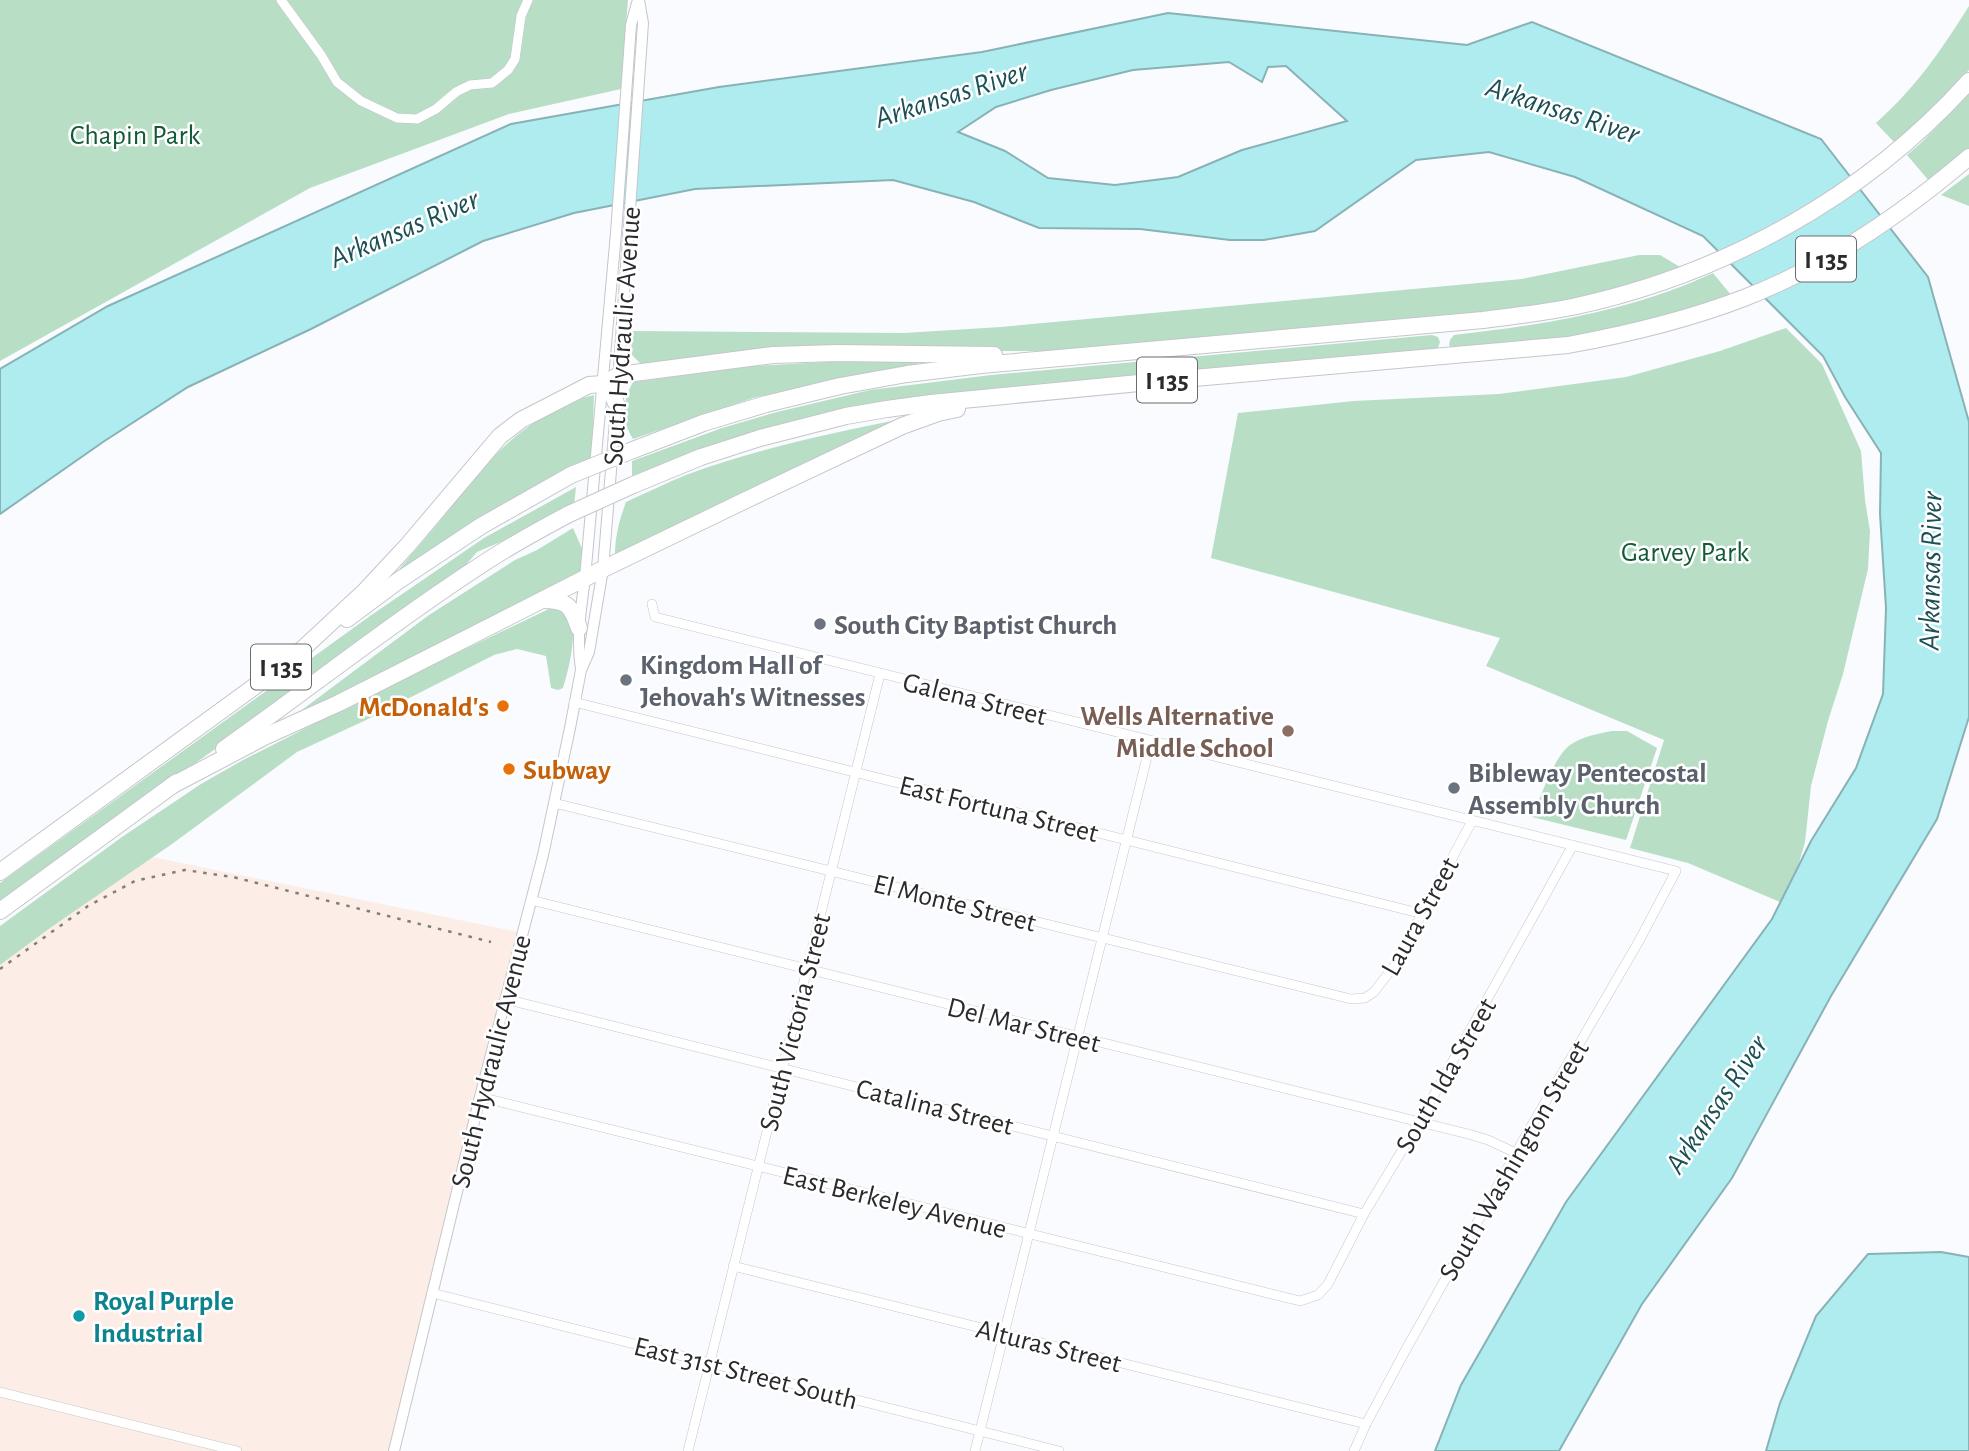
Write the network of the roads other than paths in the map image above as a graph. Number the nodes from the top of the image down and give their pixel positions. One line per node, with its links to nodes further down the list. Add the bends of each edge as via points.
1 (281, 0): 2 (street, via 337,82 361,101 397,118 417,119 456,92 492,83 508,70 515,59)
2 (528, 0)
3 (639, 0): 7 (street, South Hydraulic Avenue, via 643,23); 8 (street, South Hydraulic Avenue, via 631,25)
4 (1969, 81): 6 (highway, I 135, via 1899,148 1825,204 1741,251 1610,298 1483,320)
5 (1969, 157): 9 (highway, I 135, via 1896,216 1819,264 1744,299 1670,322 1568,345)
6 (1084, 356): 7 (highway, via 773,355); 16 (highway, I 135, bridge, via 907,374 840,386 702,423 572,475 481,526)
7 (619, 375): 8 (highway); 10 (street, South Hydraulic Avenue)
8 (603, 384): 10 (highway); 12 (street, South Hydraulic Avenue); 16 (highway, via 589,385 500,436 366,590)
9 (1059, 390): 11 (highway, via 938,413 902,426); 22 (highway, I 135, bridge, via 846,416 713,453 633,485 569,514 482,564)
10 (616, 403): 11 (street, South Hydraulic Avenue)
11 (603, 569): 12 (highway); 17 (street, South Hydraulic Avenue, via 589,652)
12 (585, 578): 13 (highway); 15 (street, South Hydraulic Avenue)
13 (543, 600): 15 (highway, via 567,604); 22 (highway)
14 (652, 604): 18 (street, Galena Street, via 655,617)
15 (579, 628): 17 (street, South Hydraulic Avenue)
16 (296, 656): 29 (highway, I 135)
17 (581, 670): 19 (street, South Hydraulic Avenue)
18 (880, 674): 20 (street, Galena Street); 21 (street, South Victoria Street)
19 (574, 702): 21 (street, East Fortuna Street); 23 (street, South Hydraulic Avenue)
20 (1151, 741): 24 (street, Galena Street); 25 (street)
21 (856, 772): 25 (street, East Fortuna Street); 27 (street, South Victoria Street)
22 (171, 786): 31 (highway, I 135)
23 (554, 803): 27 (street, El Monte Street); 30 (street, South Hydraulic Avenue)
24 (1472, 821): 26 (street, Galena Street); 32 (street, Laura Street)
25 (1126, 840): 32 (street, East Fortuna Street); 33 (street)
26 (1573, 845): 28 (street, Galena Street); 40 (street, South Ida Street)
27 (832, 871): 33 (street, El Monte Street); 34 (street, South Victoria Street)
28 (1676, 871): 42 (street, South Washington Street)
29 (0, 872)
30 (531, 900): 34 (street, Del Mar Street); 35 (street, South Hydraulic Avenue)
31 (0, 911)
32 (1423, 914): 36 (street, Laura Street, via 1378,988)
33 (1102, 938): 36 (street, El Monte Street); 37 (street)
34 (808, 970): 37 (street, Del Mar Street); 38 (street, South Victoria Street)
35 (505, 999): 38 (street, Catalina Street); 39 (street, South Hydraulic Avenue)
36 (1357, 999)
37 (1077, 1037): 40 (street, Del Mar Street); 41 (street)
38 (783, 1068): 41 (street, Catalina Street); 43 (street, South Victoria Street)
39 (480, 1097): 43 (street, East Berkeley Avenue); 47 (street, South Hydraulic Avenue)
40 (1419, 1122): 42 (street, Del Mar Street, via 1488,1140); 44 (street, South Ida Street)
41 (1053, 1136): 44 (street, Catalina Street); 45 (street)
42 (1516, 1153): 52 (street, South Washington Street)
43 (758, 1167): 45 (street, East Berkeley Avenue); 46 (street, South Victoria Street)
44 (1364, 1214): 48 (street, South Ida Street, via 1328,1284)
45 (1028, 1234): 48 (street, East Berkeley Avenue, via 1293,1300); 49 (street)
46 (733, 1266): 49 (street, Alturas Street); 50 (street, South Victoria Street)
47 (432, 1293): 50 (street, East 31st Street South); 55 (street, South Hydraulic Avenue)
48 (1310, 1298)
49 (1004, 1334): 52 (street, Alturas Street); 53 (street)
50 (709, 1363): 53 (street, East 31st Street South); 56 (street, South Victoria Street)
51 (0, 1392): 54 (street)
52 (1366, 1424): 59 (street, South Washington Street)
53 (980, 1431): 57 (street); 58 (street, East 31st Street South)
54 (236, 1451)
55 (394, 1451)
56 (688, 1451)
57 (975, 1451)
58 (1059, 1451)
59 (1354, 1451)

